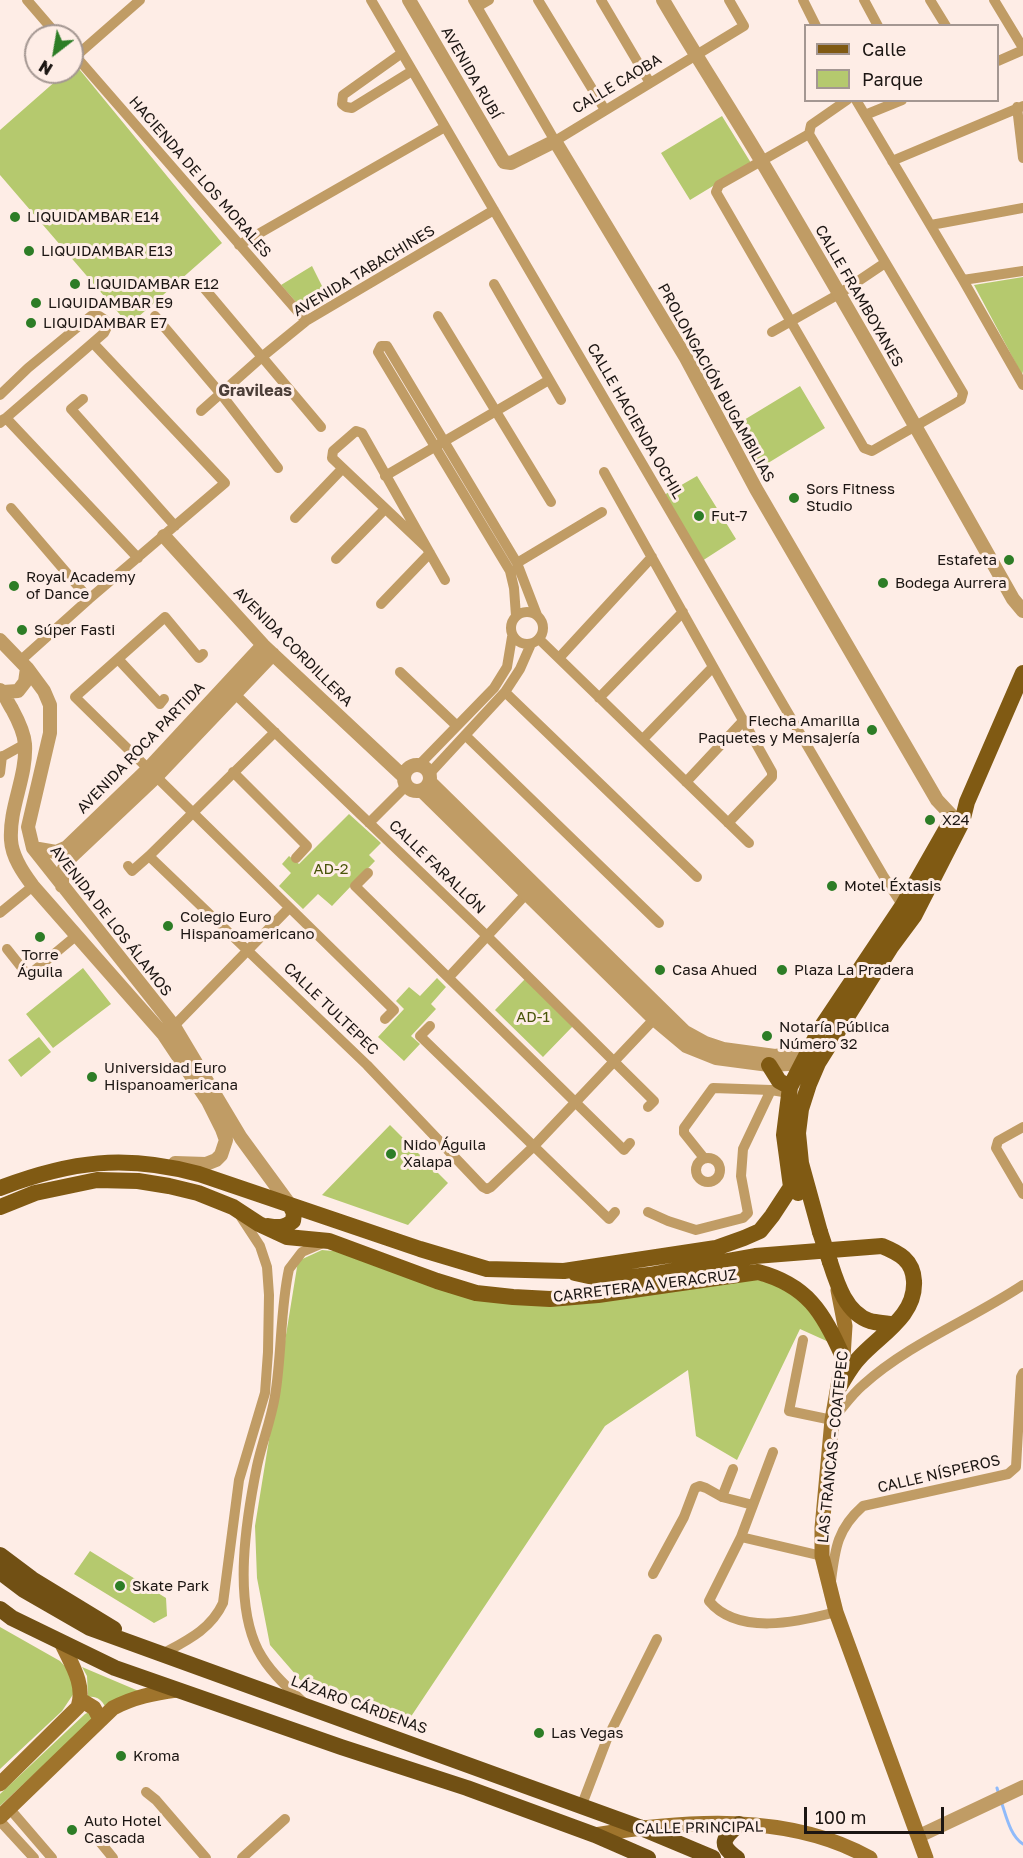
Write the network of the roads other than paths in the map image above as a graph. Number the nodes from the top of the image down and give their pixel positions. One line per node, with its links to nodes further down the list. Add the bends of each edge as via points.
1 (27, 0): 15 (street)
2 (140, 0): 19 (street)
3 (371, 0): 21 (street, CALLE HACIENDA OCHIL)
4 (409, 0): 39 (street, AVENIDA RUBÍ)
5 (489, 0): 14 (street)
6 (538, 0): 31 (street)
7 (602, 0): 26 (street)
8 (663, 0): 22 (street, CALLE FRAMBOYANES)
9 (729, 0): 22 (street, CALLE CAOBA, via 744,26)
10 (803, 0): 16 (street)
11 (864, 0): 17 (street)
12 (930, 0): 18 (street)
13 (994, 0): 20 (street)
14 (475, 3): 35 (street)
15 (48, 24)
16 (815, 24)
17 (877, 24)
18 (945, 24)
19 (84, 46)
20 (1023, 49): 23 (street)
21 (402, 53): 25 (street, CALLE HACIENDA OCHIL); 25 (street, via 343,95 342,104 351,108)
22 (695, 56): 26 (street, CALLE CAOBA); 37 (street, CALLE FRAMBOYANES)
23 (999, 61)
24 (84, 66): 43 (street, HACIENDA DE LOS MORALES)
25 (412, 71): 33 (street, CALLE HACIENDA OCHIL)
26 (650, 83): 31 (street, CALLE CAOBA)
27 (845, 102): 34 (street)
28 (857, 102): 32 (street)
29 (897, 102): 32 (street)
30 (1020, 107): 36 (street); 38 (street)
31 (604, 110): 35 (street, CALLE CAOBA)
32 (865, 116): 38 (street)
33 (445, 127): 41 (street, CALLE HACIENDA OCHIL); 43 (street)
34 (810, 130): 37 (street); 44 (street)
35 (555, 141): 39 (street, CALLE CAOBA, via 511,163); 124 (street, PROLONGACIÓN BUGAMBILIAS, via 686,358 756,489 937,800)
36 (1023, 158)
37 (761, 160): 49 (street, CALLE FRAMBOYANES); 53 (street, via 716,188 716,192)
38 (892, 161): 42 (street)
39 (504, 162)
40 (1023, 208): 42 (street)
41 (494, 210): 52 (street, AVENIDA TABACHINES); 140 (street, CALLE HACIENDA OCHIL, via 878,867)
42 (931, 225): 46 (street)
43 (239, 245): 52 (street, HACIENDA DE LOS MORALES)
44 (885, 263): 49 (street); 66 (street, via 963,393 961,400)
45 (1023, 271): 46 (street)
46 (963, 280): 58 (street)
47 (494, 284): 57 (street)
48 (204, 288): 56 (street)
49 (839, 294): 53 (street); 66 (street, CALLE FRAMBOYANES)
50 (155, 316): 59 (street)
51 (438, 316): 63 (street)
52 (306, 321): 56 (street, AVENIDA TABACHINES)
53 (793, 321): 54 (street); 66 (street, via 864,448 872,451)
54 (772, 332)
55 (93, 343): 60 (street, via 107,327 99,316 91,316); 65 (street); 78 (street, via 225,483)
56 (263, 356): 59 (street, AVENIDA TABACHINES); 67 (street)
57 (549, 380): 62 (street); 63 (street)
58 (1023, 383)
59 (221, 394): 64 (street, AVENIDA TABACHINES); 69 (street)
60 (0, 395)
61 (83, 399): 78 (street, via 71,409)
62 (561, 400)
63 (495, 410): 68 (street); 73 (street)
64 (201, 411)
65 (2, 420): 83 (street)
66 (916, 426): 89 (street, CALLE FRAMBOYANES)
67 (321, 427)
68 (439, 444): 68 (street, via 387,346 381,346 378,352); 72 (street); 79 (street)
69 (278, 468)
70 (342, 469): 72 (street, via 332,454 359,431); 75 (street); 77 (street)
71 (604, 472): 82 (street)
72 (385, 476): 81 (street)
73 (551, 502)
74 (11, 508): 87 (street)
75 (385, 509): 81 (street); 84 (street)
76 (602, 512): 85 (street)
77 (295, 518)
78 (175, 526): 80 (street)
79 (495, 535): 85 (street); 92 (street, via 510,571)
80 (164, 536): 83 (street); 96 (street, AVENIDA CORDILLERA)
81 (428, 550): 86 (street); 88 (street)
82 (652, 557): 90 (street); 98 (street)
83 (138, 558): 87 (street)
84 (336, 559)
85 (517, 563): 91 (street)
86 (445, 580)
87 (89, 599): 99 (street)
88 (381, 604)
89 (1023, 611)
90 (682, 612): 101 (street); 107 (street)
91 (537, 615): 92 (street, via 526,612); 95 (street, via 543,624)
92 (516, 616): 93 (street, via 510,626)
93 (512, 637): 95 (street, via 520,644); 109 (street, via 507,667)
94 (0, 640): 99 (street, AVENIDA DE LOS ÁLAMOS)
95 (535, 642): 98 (street); 105 (street)
96 (268, 650): 106 (street, AVENIDA ROCA PARTIDA); 119 (street, AVENIDA ROCA PARTIDA); 121 (street, AVENIDA CORDILLERA)
97 (203, 654): 100 (street, via 200,658 165,617)
98 (559, 658): 107 (street)
99 (15, 659): 104 (street, via 25,682 18,692); 128 (street, AVENIDA DE LOS ÁLAMOS, via 44,691 50,705 50,733 28,827)
100 (118, 659): 108 (street, via 160,704); 119 (street, via 75,697)
101 (713, 667): 110 (street); 114 (street)
102 (400, 672): 111 (street)
103 (1023, 673): 124 (main road, LAS TRANCAS - COATEPEC)
104 (1, 691): 115 (street, AVENIDA DE LOS ÁLAMOS, via 20,724)
105 (505, 692): 109 (street); 135 (street)
106 (236, 695): 112 (street, CALLE FARALLÓN); 119 (street, AVENIDA ROCA PARTIDA)
107 (599, 698): 114 (street)
108 (164, 699)
109 (479, 711): 111 (street); 113 (street)
110 (744, 720): 122 (street); 126 (street, via 772,777)
111 (457, 726): 120 (street)
112 (275, 732): 117 (street); 125 (street, CALLE FARALLÓN)
113 (465, 735): 120 (street); 142 (street)
114 (642, 740): 122 (street)
115 (25, 744): 116 (street); 133 (street, AVENIDA DE LOS ÁLAMOS, via 11,841)
116 (1, 757): 118 (street)
117 (233, 772): 123 (street); 130 (street, via 307,846)
118 (0, 773)
119 (152, 773): 123 (street); 128 (street, AVENIDA ROCA PARTIDA, via 67,847 49,853); 137 (street, AVENIDA ROCA PARTIDA, via 68,861 62,873)
120 (425, 778): 121 (street, via 413,791); 121 (street, via 411,766); 138 (street); 148 (street)
121 (405, 781): 125 (street)
122 (686, 782): 126 (street)
123 (192, 813): 129 (street); 139 (street)
124 (957, 820): 140 (main road, LAS TRANCAS - COATEPEC)
125 (369, 823): 144 (street, CALLE FARALLÓN)
126 (728, 823): 127 (street)
127 (749, 843)
128 (33, 848): 132 (street, AVENIDA DE LOS ÁLAMOS)
129 (149, 856): 131 (street, via 132,871); 146 (street, CALLE TULTEPEC)
130 (296, 858)
131 (128, 866)
132 (47, 867): 133 (street); 137 (street, AVENIDA DE LOS ÁLAMOS)
133 (22, 871): 136 (street, AVENIDA DE LOS ÁLAMOS)
134 (368, 873): 147 (street, via 356,886)
135 (697, 877)
136 (33, 886): 141 (street); 143 (street, AVENIDA DE LOS ÁLAMOS)
137 (62, 886): 151 (street, AVENIDA DE LOS ÁLAMOS)
138 (526, 894): 144 (street); 148 (street)
139 (289, 908): 146 (street); 149 (street, via 394,1010)
140 (909, 910): 153 (main road, LAS TRANCAS - COATEPEC, via 820,1029)
141 (0, 913)
142 (659, 923)
143 (77, 935): 145 (street, via 30,974); 151 (street, AVENIDA DE LOS ÁLAMOS)
144 (487, 936): 147 (street); 154 (street, CALLE FARALLÓN)
145 (7, 949)
146 (249, 951): 151 (street); 163 (street, CALLE TULTEPEC, via 367,1065 483,1187 491,1187)
147 (449, 977): 158 (street)
148 (658, 1015): 153 (street, via 705,1043 723,1049); 154 (street); 155 (street, via 676,1039 696,1050 716,1058)
149 (385, 1019)
150 (430, 1026): 163 (street, via 420,1036)
151 (169, 1031): 152 (street, AVENIDA DE LOS ÁLAMOS)
152 (182, 1050): 166 (street, AVENIDA DE LOS ÁLAMOS, via 226,1140 221,1155 206,1164); 172 (street, AVENIDA DE LOS ÁLAMOS)
153 (809, 1058): 155 (street); 157 (main road, LAS TRANCAS - COATEPEC); 161 (main road, LAS TRANCAS - COATEPEC, via 801,1109)
154 (615, 1062): 158 (street); 159 (street, CALLE FARALLÓN, via 654,1101)
155 (769, 1065): 157 (main road)
156 (771, 1090): 157 (street); 164 (street, via 713,1088 684,1128); 176 (street, via 742,1149 741,1176 748,1213 744,1218 696,1230)
157 (789, 1090): 161 (main road, LAS TRANCAS - COATEPEC)
158 (575, 1102): 162 (street, via 624,1150); 163 (street)
159 (648, 1107)
160 (1023, 1127): 170 (street, via 996,1144)
161 (791, 1134): 168 (main road, LAS TRANCAS - COATEPEC); 171 (main road, LAS TRANCAS - COATEPEC)
162 (630, 1143)
163 (533, 1147): 175 (street, via 609,1219)
164 (704, 1158)
165 (117, 1162): 166 (main road, CARRETERA A VERACRUZ); 167 (main road, via 96,1168); 169 (main road, CARRETERA A VERACRUZ, via 72,1166)
166 (162, 1165): 172 (main road, CARRETERA A VERACRUZ)
167 (98, 1180): 173 (main road, CARRETERA A VERACRUZ, via 35,1193); 174 (main road, CARRETERA A VERACRUZ, via 170,1186)
168 (791, 1187): 171 (main road); 181 (main road, CARRETERA A VERACRUZ, via 760,1231 744,1238 716,1248)
169 (0, 1188)
170 (1022, 1192)
171 (810, 1203): 184 (main road, LAS TRANCAS - COATEPEC, bridge)
172 (290, 1205): 177 (main road, via 293,1221 287,1226); 179 (main road, CARRETERA A VERACRUZ)
173 (0, 1207)
174 (233, 1208): 177 (main road, CARRETERA A VERACRUZ); 206 (street, via 256,1239 267,1267 265,1393 240,1480 223,1603 205,1628)
175 (615, 1212)
176 (648, 1212)
177 (259, 1224): 178 (main road, CARRETERA A VERACRUZ, via 287,1237)
178 (329, 1241): 180 (main road, CARRETERA A VERACRUZ); 209 (street, via 302,1252 289,1269 275,1397 257,1466 244,1544 245,1600 253,1638 273,1674)
179 (397, 1241): 180 (main road, via 403,1250 399,1259); 181 (main road, CARRETERA A VERACRUZ, via 487,1269)
180 (364, 1253): 182 (main road, CARRETERA A VERACRUZ, via 476,1293 513,1297 598,1295)
181 (564, 1271): 182 (main road, via 607,1280)
182 (655, 1281): 185 (main road, via 755,1256 882,1246 899,1253 914,1274 910,1306); 187 (main road, CARRETERA A VERACRUZ, via 758,1272 775,1277 794,1286 817,1309)
183 (1023, 1285): 190 (street, via 923,1341 861,1387)
184 (838, 1287): 185 (main road, via 854,1311 869,1321); 187 (main road, LAS TRANCAS - COATEPEC, via 845,1326)
185 (894, 1325): 189 (main road, via 858,1359)
186 (803, 1340): 190 (street, via 789,1411)
187 (843, 1357): 189 (main road, LAS TRANCAS - COATEPEC)
188 (1023, 1373): 200 (street, CALLE NÍSPEROS, via 1013,1472 863,1506 842,1530 834,1552)
189 (838, 1389): 190 (main road, LAS TRANCAS - COATEPEC)
190 (832, 1420): 197 (main road, LAS TRANCAS - COATEPEC)
191 (773, 1452): 194 (street)
192 (733, 1469): 193 (street)
193 (722, 1497): 194 (street); 199 (street, via 706,1488 695,1488)
194 (753, 1505): 195 (street)
195 (741, 1537): 197 (street); 201 (street, via 709,1601 716,1608 733,1618 766,1624 797,1622)
196 (0, 1555): 205 (highway, via 32,1579)
197 (822, 1556): 200 (main road, LAS TRANCAS - COATEPEC)
198 (0, 1572): 205 (highway, LÁZARO CÁRDENAS, via 90,1628)
199 (653, 1574)
200 (830, 1589): 201 (main road, LAS TRANCAS - COATEPEC)
201 (836, 1612): 220 (main road, LAS TRANCAS - COATEPEC)
202 (4, 1614): 204 (highway)
203 (657, 1639): 214 (street, via 608,1739)
204 (61, 1642): 207 (highway, via 115,1668); 208 (main road, via 76,1675)
205 (143, 1646): 206 (highway, LÁZARO CÁRDENAS)
206 (164, 1653): 209 (highway, LÁZARO CÁRDENAS)
207 (177, 1690): 210 (main road, via 128,1700); 219 (highway)
208 (81, 1700): 210 (main road, via 94,1708); 211 (main road)
209 (306, 1704): 214 (highway, LÁZARO CÁRDENAS)
210 (100, 1719): 215 (main road)
211 (0, 1784)
212 (1023, 1787): 220 (street)
213 (146, 1792): 225 (street)
214 (581, 1808): 218 (highway, LÁZARO CÁRDENAS)
215 (3, 1815): 222 (street); 223 (street)
216 (285, 1819): 226 (street)
217 (739, 1824): 218 (main road, CALLE PRINCIPAL); 229 (highway, via 724,1842 726,1851); 230 (main road, CALLE PRINCIPAL, via 810,1833)
218 (639, 1827): 219 (main road, CALLE PRINCIPAL); 228 (highway, LÁZARO CÁRDENAS)
219 (595, 1834): 227 (highway)
220 (919, 1836): 231 (main road, LAS TRANCAS - COATEPEC)
221 (100, 1842): 224 (street)
222 (34, 1858)
223 (52, 1858)
224 (113, 1858)
225 (206, 1858)
226 (242, 1858)
227 (648, 1858)
228 (713, 1858)
229 (737, 1858)
230 (870, 1858)
231 (926, 1858)

